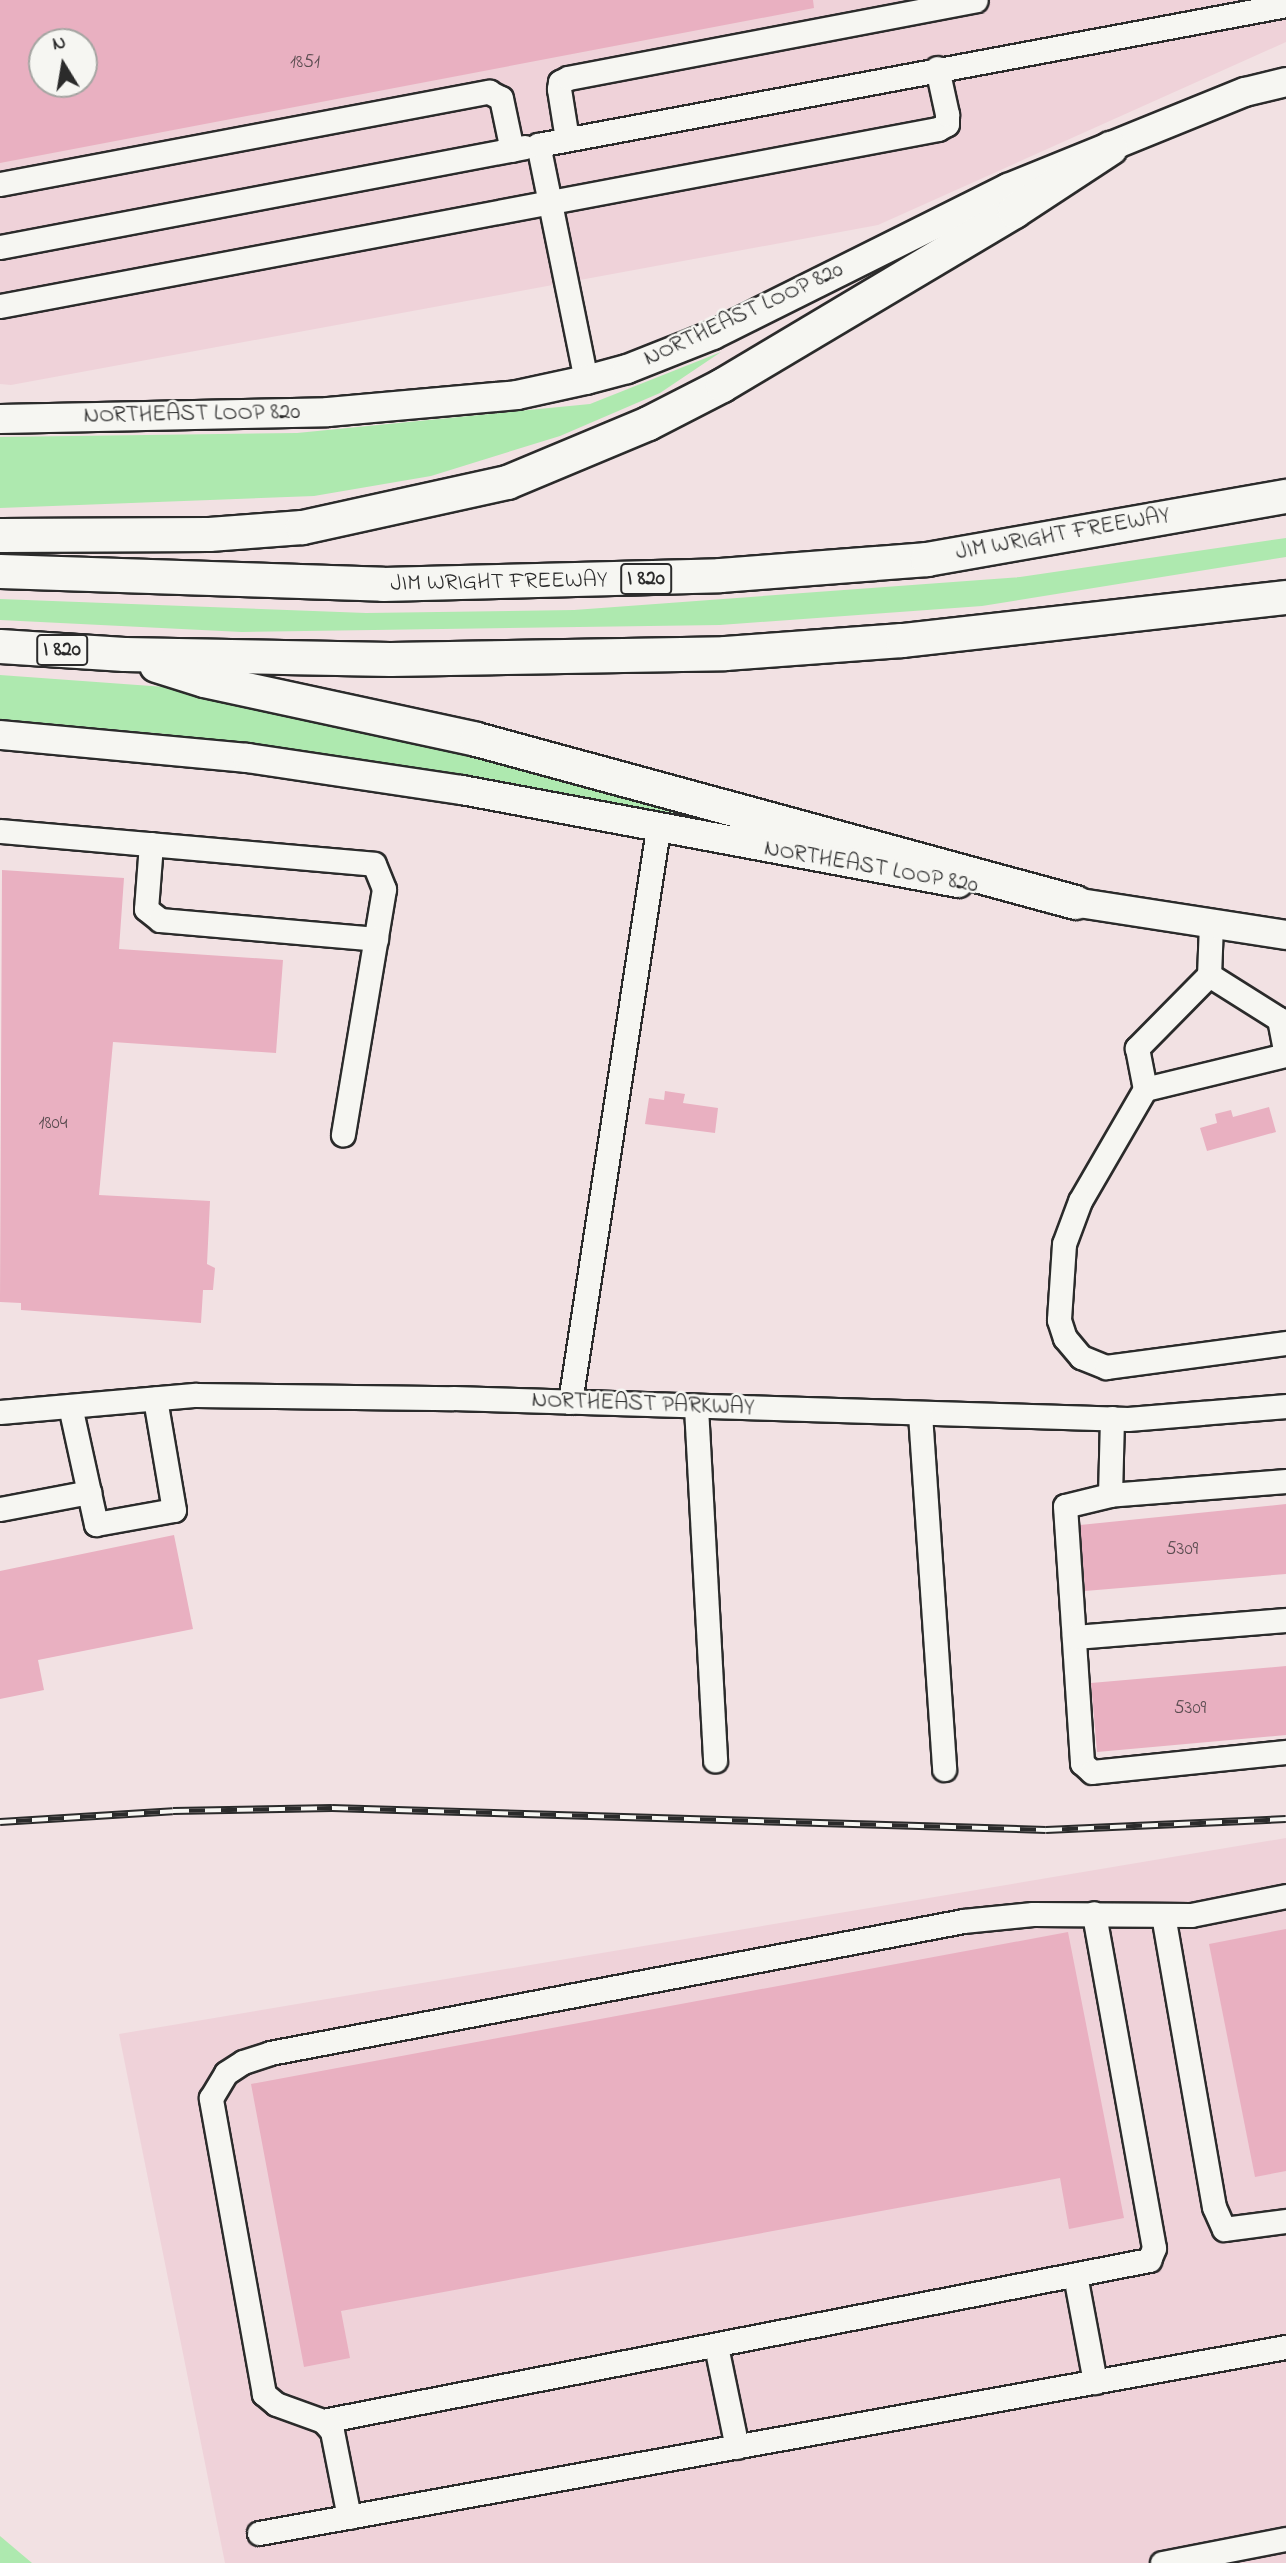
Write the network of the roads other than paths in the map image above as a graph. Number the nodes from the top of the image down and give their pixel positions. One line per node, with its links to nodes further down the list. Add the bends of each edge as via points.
1 (976, 0): 6 (street, via 568,78 560,82 559,89)
2 (1286, 5): 3 (street)
3 (1211, 8): 4 (street)
4 (937, 68): 6 (street); 11 (street, via 947,124 937,130)
5 (1286, 82): 8 (main road, NORTHEAST LOOP 820, via 1245,92)
6 (567, 139): 7 (street)
7 (538, 145): 9 (street); 11 (street)
8 (1110, 148): 14 (main road, NORTHEAST LOOP 820, via 1008,188 713,335); 17 (highway, via 1014,211 722,385 648,423 508,482 302,527 209,534)
9 (512, 150): 10 (street, via 501,98 489,92); 12 (street)
10 (0, 184)
11 (551, 201): 13 (street); 14 (street)
12 (0, 247)
13 (0, 306)
14 (586, 380): 15 (main road, NORTHEAST LOOP 820, via 517,395 341,411)
15 (0, 419)
16 (1286, 496): 18 (highway, JIM WRIGHT FREEWAY / I 820, via 927,559 720,575 383,584)
17 (0, 535)
18 (0, 571)
19 (1286, 597): 21 (highway, I 820, via 902,640 725,653 390,659)
20 (0, 646): 21 (highway, I 820)
21 (124, 654): 26 (highway, via 204,680 476,739)
22 (0, 735): 23 (main road, NORTHEAST LOOP 820, via 260,760 462,790)
23 (658, 829): 26 (main road, NORTHEAST LOOP 820); 35 (street)
24 (0, 831): 25 (street)
25 (150, 844): 29 (street, via 146,909 160,920); 29 (street, via 374,864 384,889)
26 (1075, 902): 27 (main road, NORTHEAST LOOP 820)
27 (1211, 924): 28 (main road, NORTHEAST LOOP 820); 30 (street)
28 (1286, 935)
29 (376, 939): 32 (street)
30 (1209, 975): 31 (street, via 1137,1048); 31 (street, via 1279,1019 1286,1055)
31 (1145, 1089): 33 (street, via 1080,1201 1064,1244 1058,1282 1059,1320 1065,1339 1081,1357 1106,1367)
32 (343, 1135)
33 (1286, 1343)
34 (155, 1399): 35 (street, NORTHEAST PARKWAY, via 196,1395); 36 (street, NORTHEAST PARKWAY); 43 (street, via 174,1510 96,1524)
35 (570, 1402): 38 (street, NORTHEAST PARKWAY)
36 (70, 1406): 39 (street, NORTHEAST PARKWAY); 43 (street)
37 (1286, 1406): 41 (street, NORTHEAST PARKWAY)
38 (696, 1407): 40 (street, NORTHEAST PARKWAY); 49 (street)
39 (0, 1412)
40 (920, 1414): 41 (street, NORTHEAST PARKWAY); 50 (street)
41 (1112, 1418): 44 (street)
42 (1286, 1481): 44 (street)
43 (89, 1492): 45 (street)
44 (1110, 1495): 47 (street, via 1065,1506)
45 (0, 1508)
46 (1286, 1620): 47 (street)
47 (1074, 1637): 48 (street, via 1082,1763 1092,1772)
48 (1286, 1752)
49 (715, 1760)
50 (944, 1769)
51 (1286, 1896): 53 (street)
52 (1094, 1913): 53 (street); 55 (street, via 1154,2248 1149,2260); 59 (street, via 963,1920 270,2053 226,2073 211,2098 264,2394 276,2404)
53 (1163, 1915): 54 (street, via 1214,2207 1224,2229)
54 (1286, 2221)
55 (1075, 2275): 56 (street); 58 (street)
56 (716, 2346): 59 (street); 60 (street)
57 (1286, 2347): 58 (street)
58 (1095, 2382): 60 (street)
59 (323, 2421): 61 (street, via 332,2431)
60 (737, 2447): 61 (street)
61 (349, 2517): 62 (street)
62 (259, 2533)
63 (1286, 2539): 64 (street)
64 (1162, 2563)

